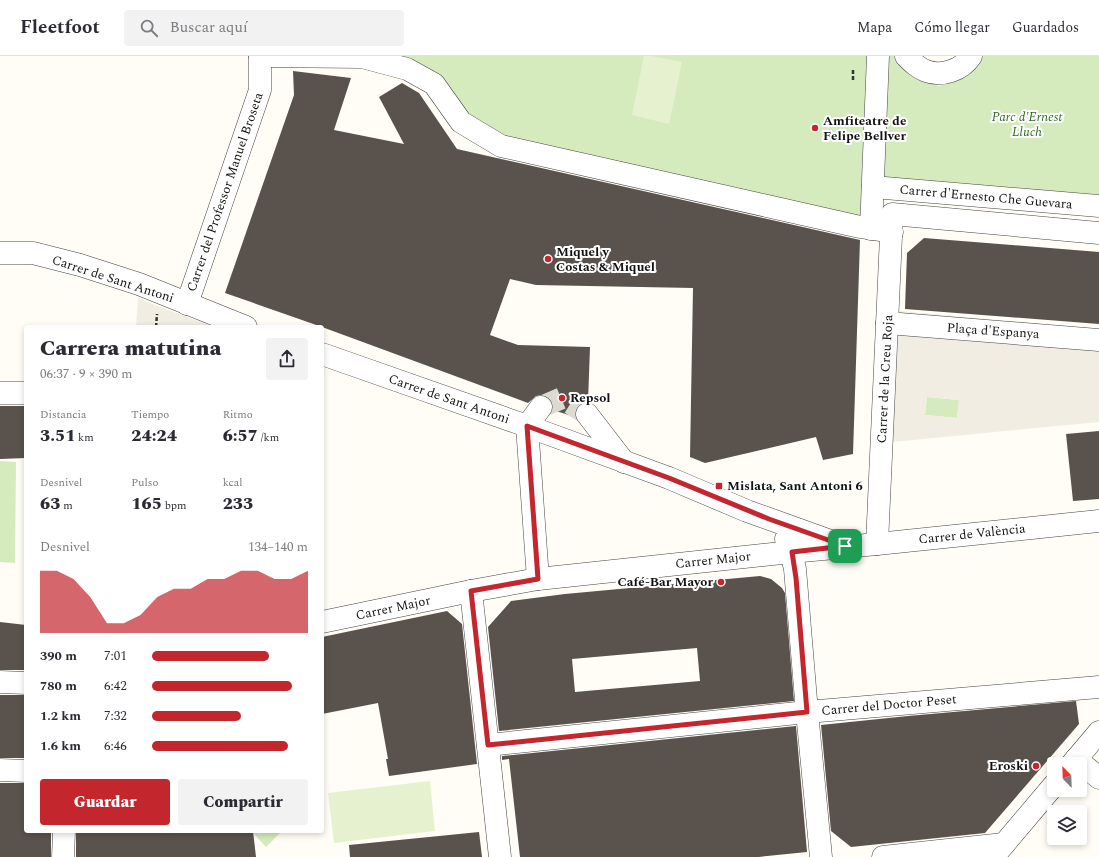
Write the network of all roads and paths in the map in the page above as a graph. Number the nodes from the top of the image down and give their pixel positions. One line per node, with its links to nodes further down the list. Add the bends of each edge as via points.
1 (260, 56): 9 (street, Carrer d'Ernesto Che Guevara, via 362,57 407,69 434,84 460,122 501,146 853,226); 12 (street, Carrer del Professor Manuel Broseta, via 260,90)
2 (878, 56): 7 (street, Carrer de la Creu Roja)
3 (906, 56): 4 (street, via 914,65 933,73 947,73 959,67)
4 (971, 56)
5 (853, 70): 6 (path)
6 (853, 82)
7 (873, 187): 8 (street, Carrer d'Ernesto Che Guevara); 9 (street, Carrer de la Creu Roja)
8 (1099, 206)
9 (885, 225): 10 (street, Carrer d'Ernesto Che Guevara); 15 (street, Carrer de la Creu Roja)
10 (1099, 233)
11 (0, 253): 12 (street, Carrer de Sant Antoni, via 33,253 80,265 139,284)
12 (187, 304): 14 (street, Carrer de Sant Antoni)
13 (157, 314): 16 (path)
14 (224, 323): 17 (street, Carrer de Sant Antoni)
15 (888, 323): 18 (street, Plaça d'Espanya); 28 (street, Carrer de la Creu Roja)
16 (156, 325)
17 (235, 325)
18 (1099, 340)
19 (324, 355): 24 (street, Carrer de Sant Antoni)
20 (0, 393): 21 (street)
21 (24, 393)
22 (541, 407): 24 (street)
23 (587, 414): 25 (street)
24 (527, 426): 25 (street, Carrer de Sant Antoni); 31 (street)
25 (624, 462): 26 (street, Carrer de Sant Antoni)
26 (769, 519): 29 (street, Carrer de Sant Antoni); 30 (street, via 780,527)
27 (1099, 521): 28 (street, Carrer de València)
28 (877, 544): 29 (street, Carrer de València)
29 (845, 546): 30 (street, Carrer Major)
30 (792, 552): 31 (street, Carrer Major); 37 (street)
31 (538, 579): 32 (street, Carrer Major)
32 (471, 591): 33 (street, Carrer Major); 39 (street)
33 (324, 622)
34 (0, 682): 35 (street)
35 (24, 683)
36 (1099, 687): 37 (street, Carrer del Doctor Peset)
37 (807, 712): 39 (street, Carrer del Doctor Peset); 50 (street)
38 (1099, 732): 40 (street)
39 (488, 745): 49 (street)
40 (1077, 757)
41 (0, 770): 42 (street)
42 (24, 770)
43 (1087, 770): 44 (street)
44 (1099, 778)
45 (1047, 793): 47 (street)
46 (64, 833): 48 (street)
47 (998, 851): 51 (street)
48 (63, 857)
49 (500, 857)
50 (821, 857)
51 (883, 857)

